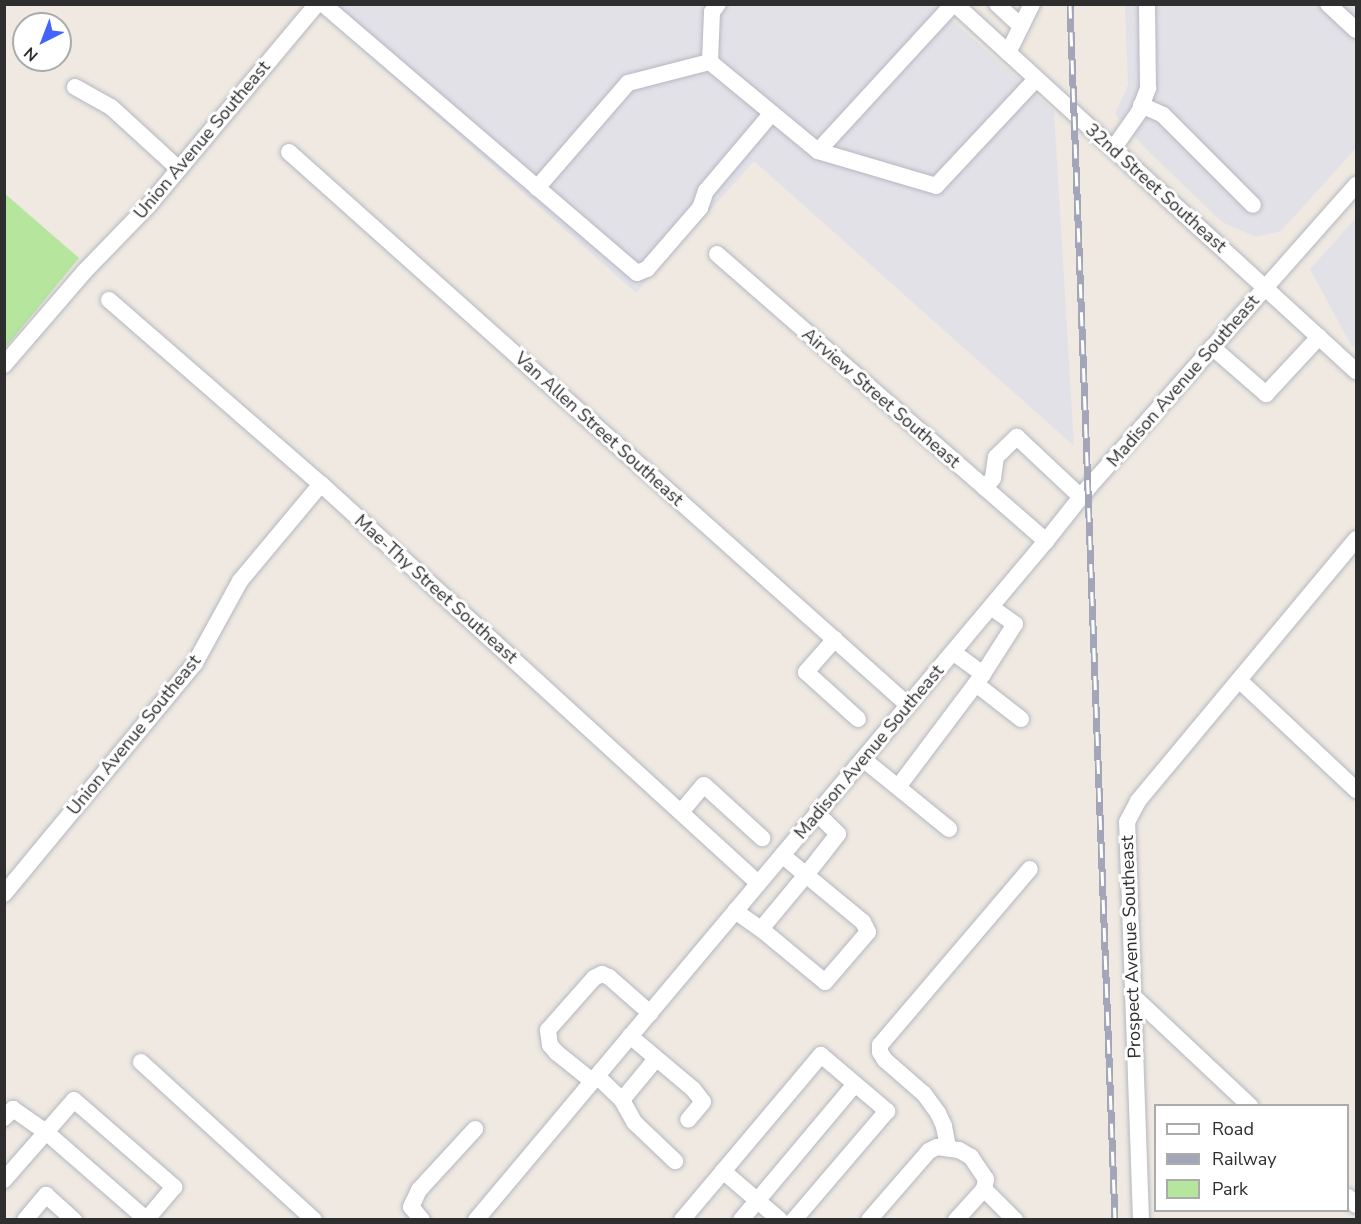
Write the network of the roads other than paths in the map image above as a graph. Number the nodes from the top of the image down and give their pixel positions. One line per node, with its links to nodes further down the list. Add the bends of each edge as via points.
1 (317, 4): 20 (street, Union Avenue Southeast)
2 (323, 4): 22 (street)
3 (718, 4): 12 (street, via 712,12)
4 (954, 4): 11 (street, 32nd Street Southeast); 18 (street)
5 (997, 4): 9 (street)
6 (1032, 4): 9 (street)
7 (1147, 4): 15 (street, via 1148,88)
8 (1328, 4): 10 (street)
9 (1021, 26): 11 (street)
10 (1356, 30)
11 (1008, 53): 13 (street, 32nd Street Southeast)
12 (710, 62): 16 (street); 22 (street, via 628,83)
13 (1036, 79): 17 (street, 32nd Street Southeast); 18 (street, via 936,186)
14 (75, 87): 20 (street, via 111,107)
15 (1141, 105): 17 (street); 23 (street, via 1163,115)
16 (772, 113): 18 (street); 22 (street, via 706,191 700,208 642,272 632,271)
17 (1113, 149): 25 (street, 32nd Street Southeast)
18 (818, 151)
19 (289, 152): 37 (street, Van Allen Street Southeast)
20 (179, 168): 29 (street, Union Avenue Southeast)
21 (1356, 185): 25 (street, Madison Avenue Southeast)
22 (537, 188)
23 (1252, 205)
24 (717, 254): 32 (street, Airview Street Southeast)
25 (1265, 287): 27 (street, 32nd Street Southeast); 28 (street, Madison Avenue Southeast)
26 (109, 300): 31 (street, Mae-Thy Street Southeast)
27 (1319, 337): 28 (street, via 1266,394); 30 (street, 32nd Street Southeast)
28 (1212, 347): 33 (street, Madison Avenue Southeast)
29 (4, 365)
30 (1356, 372)
31 (321, 484): 47 (street, Mae-Thy Street Southeast); 55 (street, Union Avenue Southeast, via 240,581 195,663)
32 (985, 488): 33 (street, via 993,478 996,457 1017,437); 35 (street, Airview Street Southeast)
33 (1081, 497): 35 (street, Madison Avenue Southeast)
34 (1356, 540): 40 (street, Prospect Avenue Southeast)
35 (1046, 542): 36 (street, Madison Avenue Southeast)
36 (991, 607): 38 (street, Madison Avenue Southeast); 39 (street, via 1016,624)
37 (835, 639): 41 (street, Van Allen Street Southeast); 42 (street, via 806,672)
38 (953, 652): 39 (street); 41 (street, Madison Avenue Southeast)
39 (980, 679): 43 (street); 45 (street)
40 (1239, 680): 46 (street); 58 (street, Prospect Avenue Southeast, via 1138,801 1127,822)
41 (908, 705): 44 (street, Madison Avenue Southeast)
42 (858, 719)
43 (1021, 719)
44 (863, 759): 45 (street); 48 (street, Madison Avenue Southeast)
45 (898, 787): 49 (street)
46 (1356, 790)
47 (681, 812): 50 (street, via 704,785); 54 (street, Mae-Thy Street Southeast)
48 (817, 813): 51 (street, Madison Avenue Southeast); 53 (street, via 838,834)
49 (949, 829)
50 (762, 838)
51 (782, 855): 53 (street); 54 (street, Madison Avenue Southeast)
52 (1030, 869): 71 (street, via 880,1045 885,1060 924,1094 938,1113 945,1126)
53 (806, 874): 57 (street); 57 (street, via 863,922 868,932 825,982)
54 (758, 883): 56 (street, Madison Avenue Southeast)
55 (4, 894)
56 (735, 911): 57 (street); 59 (street, Madison Avenue Southeast)
57 (761, 929)
58 (1133, 996): 66 (street); 90 (street, Prospect Avenue Southeast)
59 (650, 1013): 60 (street, Madison Avenue Southeast); 63 (street, via 602,974 548,1030 550,1045 557,1053)
60 (630, 1036): 61 (street); 63 (street, Madison Avenue Southeast)
61 (656, 1059): 65 (street); 68 (street, via 703,1102)
62 (141, 1062): 81 (street)
63 (594, 1079): 65 (street); 77 (street, Madison Avenue Southeast)
64 (855, 1084): 73 (street, via 821,1055); 76 (street); 86 (street, via 887,1111)
65 (622, 1100): 72 (street, via 634,1122)
66 (1248, 1104)
67 (4, 1118): 70 (street, via 13,1108)
68 (688, 1120)
69 (475, 1129): 82 (street, via 419,1190 411,1207)
70 (46, 1132): 74 (street); 78 (street); 78 (street, via 74,1100 174,1187)
71 (948, 1147): 75 (street, via 971,1157 986,1179); 87 (street, via 928,1151)
72 (675, 1161)
73 (723, 1171): 76 (street); 83 (street)
74 (4, 1180)
75 (984, 1189): 88 (street); 89 (street)
76 (758, 1200): 84 (street); 85 (street)
77 (482, 1218)
78 (147, 1219)
79 (25, 1220): 80 (street, via 46,1195)
80 (74, 1220)
81 (314, 1220)
82 (422, 1220)
83 (682, 1220)
84 (741, 1220)
85 (780, 1220)
86 (794, 1220)
87 (869, 1220)
88 (956, 1220)
89 (1015, 1220)
90 (1140, 1220)

